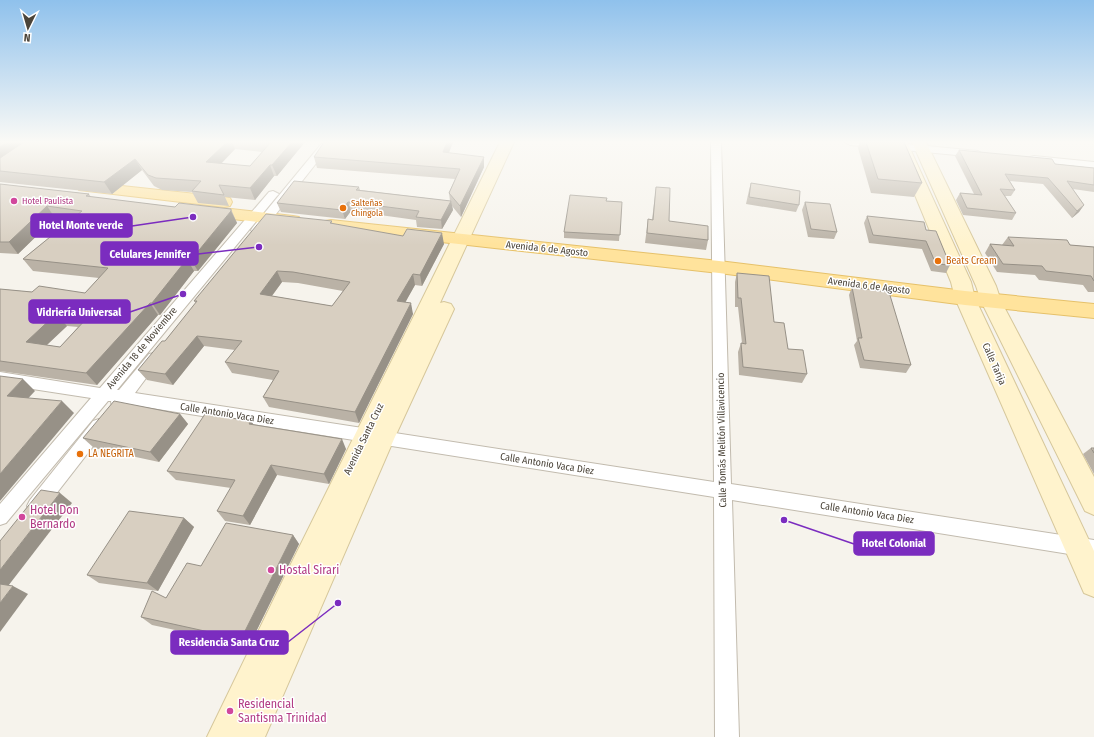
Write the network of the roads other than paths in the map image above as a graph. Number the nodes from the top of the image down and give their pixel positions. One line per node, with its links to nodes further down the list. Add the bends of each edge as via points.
1 (290, 176): 9 (street, Avenida 18 de Noviembre)
2 (297, 176): 9 (street, Avenida 18 de Noviembre)
3 (493, 176): 10 (main road, Avenida Santa Cruz)
4 (503, 176): 10 (main road, Avenida Santa Cruz)
5 (717, 176): 11 (street, Calle Tomás Melitón Villavicencio)
6 (922, 176): 12 (main road, Calle Tarija)
7 (927, 176): 13 (main road)
8 (72, 191): 9 (main road, Avenida 6 de Agosto)
9 (264, 212): 10 (main road, Avenida 6 de Agosto); 10 (main road, Avenida 6 de Agosto, via 312,212); 16 (street, Avenida 18 de Noviembre); 19 (street, Avenida 18 de Noviembre)
10 (470, 236): 11 (main road, Avenida 6 de Agosto); 21 (main road, Avenida Santa Cruz)
11 (719, 262): 12 (main road, Avenida 6 de Agosto); 22 (street, Calle Tomás Melitón Villavicencio)
12 (963, 290): 13 (main road, Avenida 6 de Agosto); 26 (main road, Calle Tarija)
13 (988, 293): 14 (main road, Avenida 6 de Agosto); 15 (main road, Avenida 6 de Agosto); 23 (main road)
14 (1094, 298)
15 (1094, 311)
16 (173, 334)
17 (164, 346): 20 (street, Avenida 18 de Noviembre)
18 (0, 378): 19 (street, Calle Antonio Vaca Diez)
19 (102, 394): 20 (street, Calle Antonio Vaca Diez); 25 (street, Avenida 18 de Noviembre)
20 (122, 397): 21 (street, Calle Antonio Vaca Diez); 24 (street, Avenida 18 de Noviembre)
21 (374, 437): 22 (street, Calle Antonio Vaca Diez); 28 (main road, Avenida Santa Cruz); 29 (main road, Avenida Santa Cruz)
22 (723, 491): 26 (street, Calle Antonio Vaca Diez); 30 (street, Calle Tomás Melitón Villavicencio)
23 (1094, 503)
24 (29, 514)
25 (0, 517)
26 (1085, 547): 27 (main road, Calle Tarija)
27 (1094, 583)
28 (224, 737)
29 (248, 737)
30 (727, 737)

